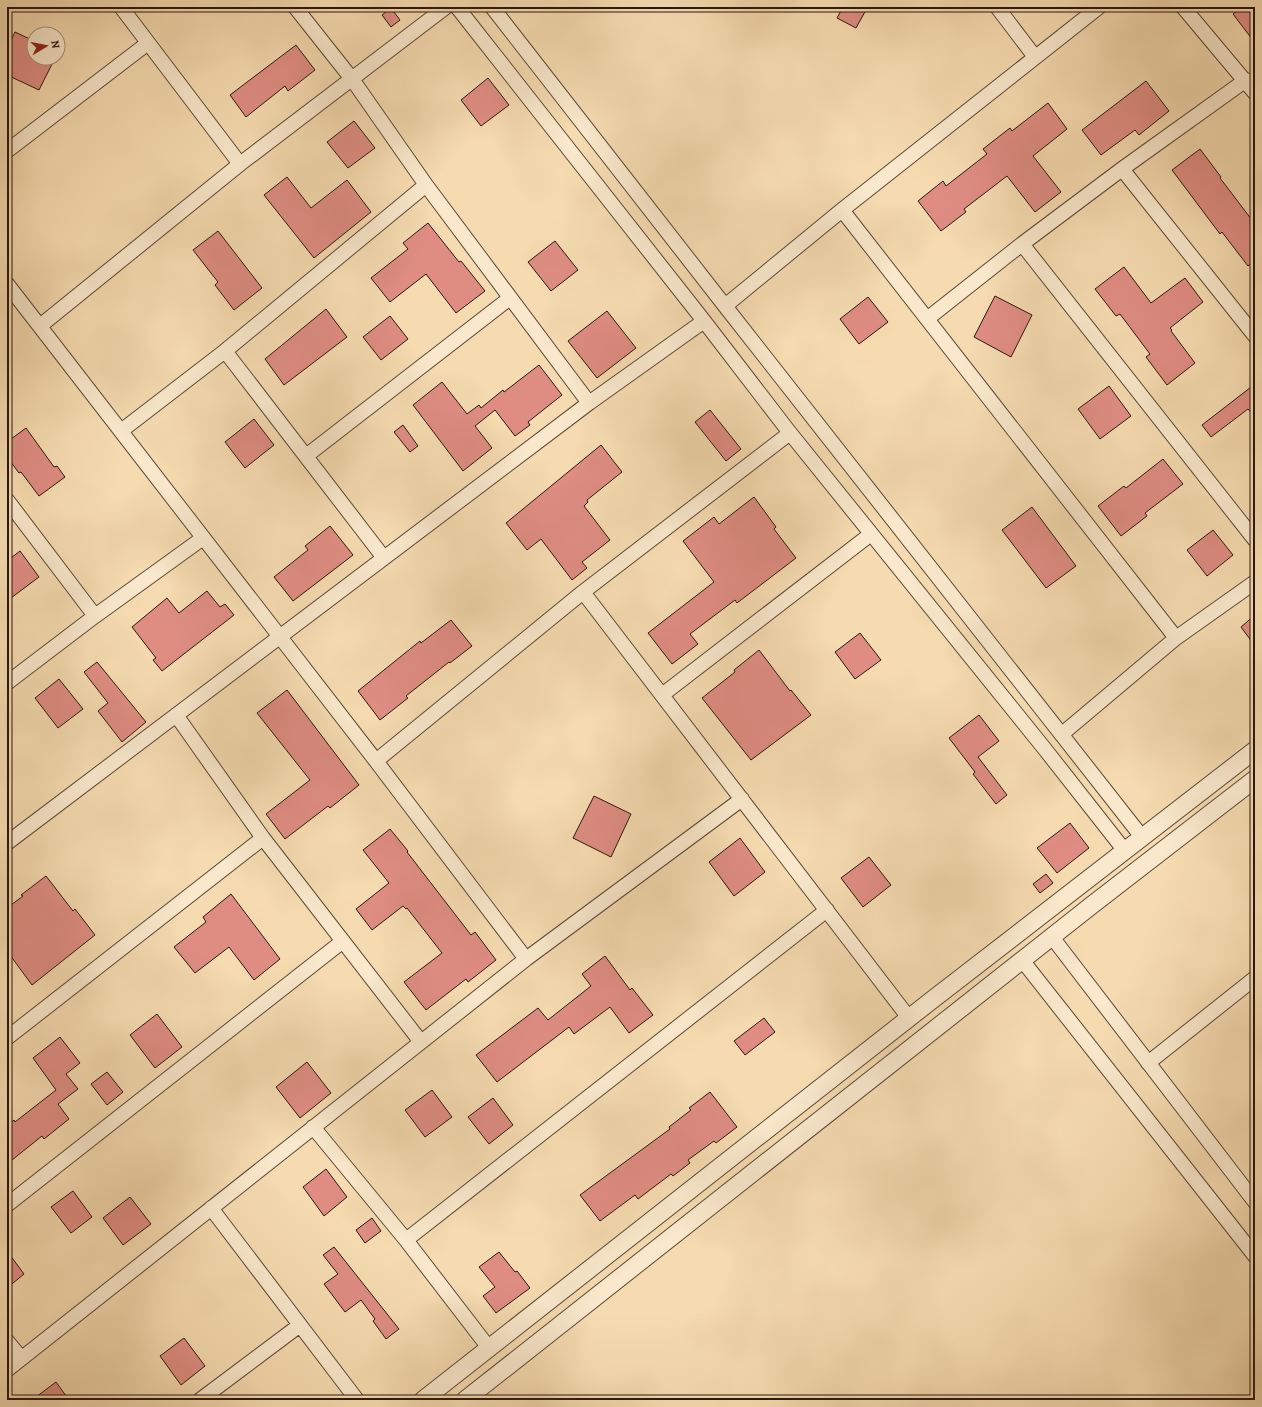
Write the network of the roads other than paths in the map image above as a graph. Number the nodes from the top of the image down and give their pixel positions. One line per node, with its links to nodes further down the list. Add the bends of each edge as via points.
1 (121, 7): 9 (street)
2 (295, 7): 11 (street)
3 (446, 7): 11 (street)
4 (458, 7): 24 (street)
5 (492, 7): 22 (street)
6 (997, 7): 10 (street)
7 (1099, 7): 10 (street)
8 (1183, 7): 12 (street)
9 (148, 43): 14 (street); 15 (street)
10 (1035, 57): 18 (street)
11 (352, 79): 15 (street); 17 (street)
12 (1246, 80): 13 (street); 16 (street)
13 (1255, 93)
14 (7, 151)
15 (240, 164): 25 (street)
16 (1122, 169): 19 (street); 26 (street)
17 (426, 185): 21 (street); 27 (street)
18 (842, 210): 22 (street); 23 (street)
19 (1022, 244): 23 (street); 35 (street)
20 (7, 284): 25 (street)
21 (510, 298): 28 (street); 31 (street)
22 (725, 306): 45 (street)
23 (927, 319): 41 (street)
24 (704, 321): 28 (street); 30 (street)
25 (40, 326): 29 (street)
26 (1255, 336)
27 (225, 351): 29 (street); 31 (street)
28 (589, 403): 36 (street)
29 (121, 431): 34 (street)
30 (790, 433): 33 (street); 38 (street)
31 (306, 456): 36 (street)
32 (7, 500): 39 (street)
33 (871, 534): 43 (street); 53 (street)
34 (203, 538): 39 (street); 40 (street)
35 (1255, 540)
36 (384, 558): 40 (street)
37 (1255, 582): 41 (street)
38 (583, 592): 43 (street); 47 (street)
39 (95, 616): 42 (street)
40 (279, 637): 44 (street); 47 (street)
41 (1176, 638): 45 (street)
42 (7, 683)
43 (662, 694): 49 (street)
44 (176, 715): 51 (street); 52 (street)
45 (1062, 734): 50 (street)
46 (1255, 750): 50 (street)
47 (376, 761): 57 (street)
48 (1255, 780): 55 (street)
49 (742, 799): 54 (street); 57 (street)
50 (1142, 837): 53 (street)
51 (263, 838): 56 (street); 61 (street)
52 (7, 843)
53 (1125, 851): 60 (street)
54 (827, 910): 60 (street); 68 (street)
55 (1052, 937): 58 (street); 63 (street)
56 (343, 941): 62 (street); 66 (street)
57 (526, 959): 62 (street)
58 (1022, 960): 69 (street); 78 (street)
59 (1253, 983): 63 (street)
60 (909, 1018): 72 (street)
61 (7, 1038)
62 (421, 1042): 64 (street)
63 (1148, 1063): 65 (street)
64 (313, 1127): 67 (street); 68 (street)
65 (1255, 1202)
66 (7, 1205)
67 (211, 1208): 70 (street); 73 (street)
68 (406, 1240): 72 (street)
69 (1255, 1256)
70 (300, 1325): 75 (street); 76 (street)
71 (7, 1341): 73 (street)
72 (489, 1348): 77 (street)
73 (21, 1358): 74 (street)
74 (7, 1370)
75 (200, 1400)
76 (357, 1400)
77 (422, 1400)
78 (465, 1400)

